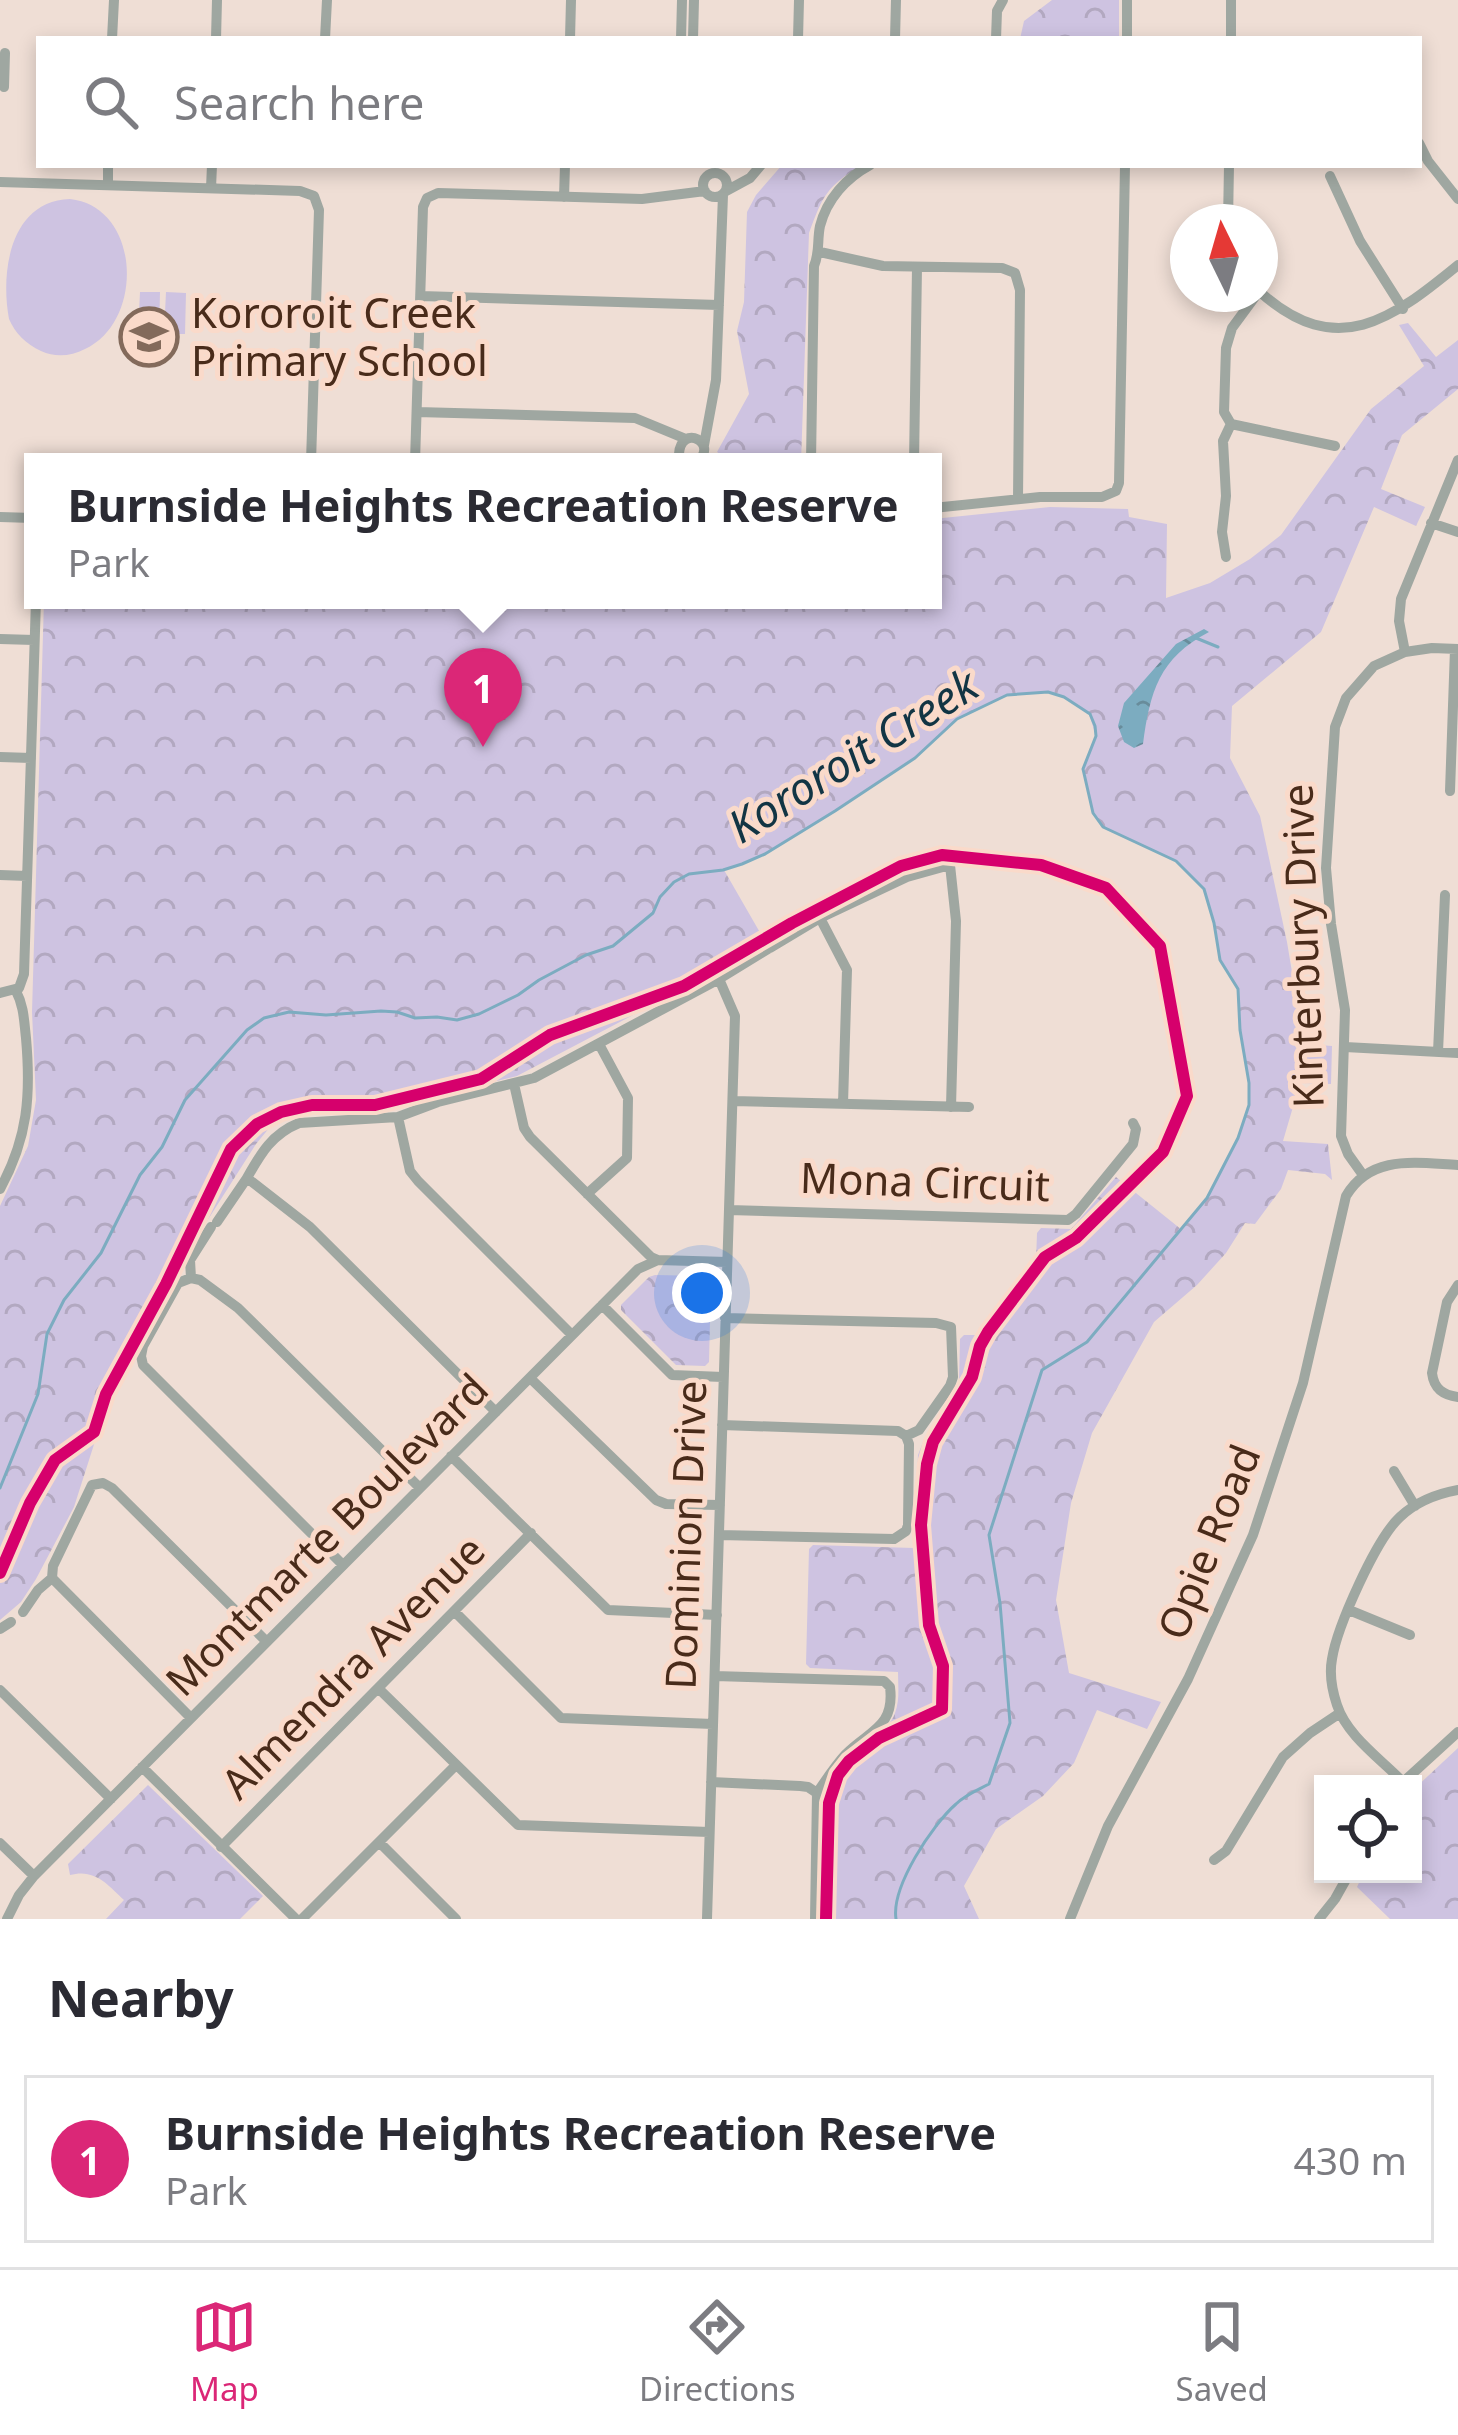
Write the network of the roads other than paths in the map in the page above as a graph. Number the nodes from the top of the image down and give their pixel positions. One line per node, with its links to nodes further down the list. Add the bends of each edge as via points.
1 (114, 0): 12 (street)
2 (217, 0): 13 (street)
3 (326, 0): 14 (street)
4 (571, 0): 15 (street)
5 (682, 0): 16 (street)
6 (694, 0): 17 (street)
7 (799, 0): 18 (street)
8 (896, 0): 19 (street)
9 (1003, 0): 20 (street)
10 (1127, 0): 21 (street)
11 (1232, 0): 22 (street)
12 (112, 36)
13 (216, 36)
14 (325, 36)
15 (569, 36)
16 (681, 36)
17 (693, 36)
18 (798, 36)
19 (895, 36)
20 (996, 36)
21 (1127, 36)
22 (1231, 36)
23 (4, 53): 24 (street)
24 (2, 69): 25 (street)
25 (4, 87)
26 (1422, 149): 42 (street)
27 (108, 168): 38 (street)
28 (212, 168): 39 (street)
29 (565, 168): 41 (street)
30 (865, 168): 45 (street, via 834,197 820,227)
31 (1125, 168): 66 (street, via 1118,487 1102,497)
32 (1229, 168): 43 (street)
33 (758, 169): 34 (street); 40 (street)
34 (721, 172): 37 (street); 40 (street)
35 (1330, 176): 51 (street)
36 (0, 182): 38 (street)
37 (705, 182): 40 (street, via 715,197); 41 (street, via 642,199); 44 (street)
38 (108, 184): 39 (street)
39 (211, 188): 59 (street, via 300,190 318,201)
40 (724, 193): 44 (street)
41 (564, 196): 48 (street, via 427,198)
42 (1458, 199)
43 (1228, 204)
44 (722, 228): 49 (street)
45 (820, 252): 47 (street); 63 (street)
46 (1458, 265): 51 (street)
47 (917, 266): 64 (street); 66 (street, via 1002,268 1017,276)
48 (421, 296): 49 (street); 53 (street)
49 (719, 304): 54 (street)
50 (1278, 307): 51 (street, via 1329,326 1363,325)
51 (1403, 309)
52 (1242, 312): 55 (street, via 1226,348 1224,412)
53 (417, 412): 58 (street, via 628,418); 60 (street)
54 (709, 412): 57 (street); 58 (street)
55 (1231, 424): 56 (street); 70 (street, via 1223,441)
56 (1335, 446)
57 (704, 447): 58 (street, via 698,439); 61 (street); 62 (street)
58 (683, 451)
59 (311, 453)
60 (415, 453)
61 (703, 453)
62 (709, 453)
63 (811, 453)
64 (914, 453)
65 (1458, 460): 68 (street)
66 (1018, 500): 67 (street)
67 (942, 507)
68 (1431, 523): 69 (street); 75 (street, via 1401,599)
69 (1458, 532)
70 (1226, 557)
71 (35, 609): 73 (street)
72 (0, 639): 73 (street)
73 (34, 640): 77 (street)
74 (1457, 649): 75 (street); 78 (street)
75 (1405, 652): 89 (street, Kinterbury Drive, via 1354,687 1333,737 1327,886)
76 (0, 757): 77 (street)
77 (31, 758): 80 (street)
78 (1450, 791)
79 (0, 875): 80 (street)
80 (27, 876): 84 (street, via 24,974)
81 (1444, 895): 90 (street)
82 (820, 918): 83 (street); 86 (street, via 907,877 955,865); 94 (street, via 847,970)
83 (719, 979): 88 (street); 93 (street, Dominion Drive, via 735,1016)
84 (16, 991): 85 (street); 102 (street, via 29,1098)
85 (0, 993)
86 (954, 998): 87 (street); 95 (street)
87 (971, 999)
88 (599, 1044): 92 (street); 103 (street, via 628,1098 627,1158)
89 (1345, 1048): 90 (street); 100 (street, Kinterbury Drive, via 1341,1136)
90 (1438, 1052): 91 (street)
91 (1458, 1053)
92 (514, 1084): 97 (street); 103 (street, via 524,1128)
93 (733, 1101): 94 (street, Mona Circuit); 104 (street, Dominion Drive)
94 (843, 1104): 95 (street, Mona Circuit)
95 (951, 1107): 96 (street, Mona Circuit)
96 (969, 1107)
97 (398, 1118): 101 (street, via 286,1128); 111 (street, via 418,1181)
98 (1133, 1123): 104 (street, Mona Circuit, via 1133,1144 1068,1220)
99 (1458, 1165): 100 (street, via 1394,1163)
100 (1363, 1175): 155 (street, Opie Road, via 1343,1205 1302,1387 1234,1582 1108,1826)
101 (247, 1178): 107 (street, via 190,1260); 115 (street, via 310,1227)
102 (0, 1189)
103 (587, 1194): 105 (street)
104 (729, 1210): 106 (street, Dominion Drive)
105 (658, 1260): 106 (street); 109 (street, Montmarte Boulevard)
106 (727, 1262): 110 (street, Dominion Drive)
107 (191, 1278): 120 (street, via 238,1308); 126 (street, via 178,1283 164,1308 143,1346 143,1364)
108 (1458, 1285): 114 (street, via 1447,1301 1432,1373 1441,1392)
109 (602, 1305): 111 (street, Montmarte Boulevard); 112 (street, via 672,1375)
110 (725, 1318): 112 (street, Dominion Drive); 117 (street, via 951,1327 950,1386)
111 (572, 1335): 113 (street, Montmarte Boulevard)
112 (723, 1377): 116 (street, Dominion Drive)
113 (530, 1378): 115 (street, Montmarte Boulevard); 122 (street, via 656,1500)
114 (1458, 1397)
115 (496, 1412): 118 (street, Montmarte Boulevard)
116 (722, 1425): 117 (street); 122 (street, Dominion Drive)
117 (906, 1436): 125 (street, via 902,1535)
118 (451, 1456): 120 (street, Montmarte Boulevard); 124 (street)
119 (1394, 1471): 123 (street)
120 (420, 1488): 126 (street, Montmarte Boulevard)
121 (1458, 1490): 123 (street)
122 (720, 1505): 125 (street, Dominion Drive)
123 (1415, 1506): 128 (street, via 1376,1548)
124 (531, 1533): 130 (street, Almendra Avenue); 131 (street, via 608,1610)
125 (719, 1534): 131 (street, Dominion Drive)
126 (343, 1565): 133 (street, Montmarte Boulevard)
127 (52, 1578): 129 (street); 133 (street, via 88,1489 103,1483); 138 (street)
128 (1349, 1610): 132 (street); 137 (street, via 1332,1659)
129 (23, 1612)
130 (455, 1612): 135 (street, Almendra Avenue); 139 (street, via 560,1718)
131 (717, 1615): 134 (street, Dominion Drive)
132 (1410, 1635)
133 (267, 1642): 138 (street, Montmarte Boulevard)
134 (715, 1676): 139 (street, Dominion Drive); 146 (street, via 890,1687 887,1718)
135 (379, 1689): 141 (street); 151 (street, Almendra Avenue)
136 (0, 1690): 147 (street)
137 (1340, 1714): 143 (street); 152 (street, via 1283,1756)
138 (191, 1718): 142 (street, Montmarte Boulevard)
139 (713, 1724): 145 (street, Dominion Drive)
140 (1458, 1732): 144 (street)
141 (456, 1765): 148 (street, via 522,1827); 149 (street)
142 (142, 1768): 147 (street, Montmarte Boulevard); 151 (street)
143 (1394, 1775)
144 (1411, 1775)
145 (711, 1782): 146 (street, via 808,1786); 148 (street, Dominion Drive)
146 (817, 1793): 160 (street)
147 (111, 1799): 153 (street, Montmarte Boulevard)
148 (710, 1832): 159 (street, Dominion Drive)
149 (379, 1842): 157 (street); 158 (street)
150 (0, 1843): 153 (street)
151 (221, 1846): 157 (street)
152 (1214, 1860)
153 (34, 1876): 156 (street, Montmarte Boulevard)
154 (1344, 1883): 161 (street)
155 (1073, 1916)
156 (7, 1919)
157 (299, 1919)
158 (456, 1919)
159 (707, 1919)
160 (815, 1919)
161 (1319, 1919)

